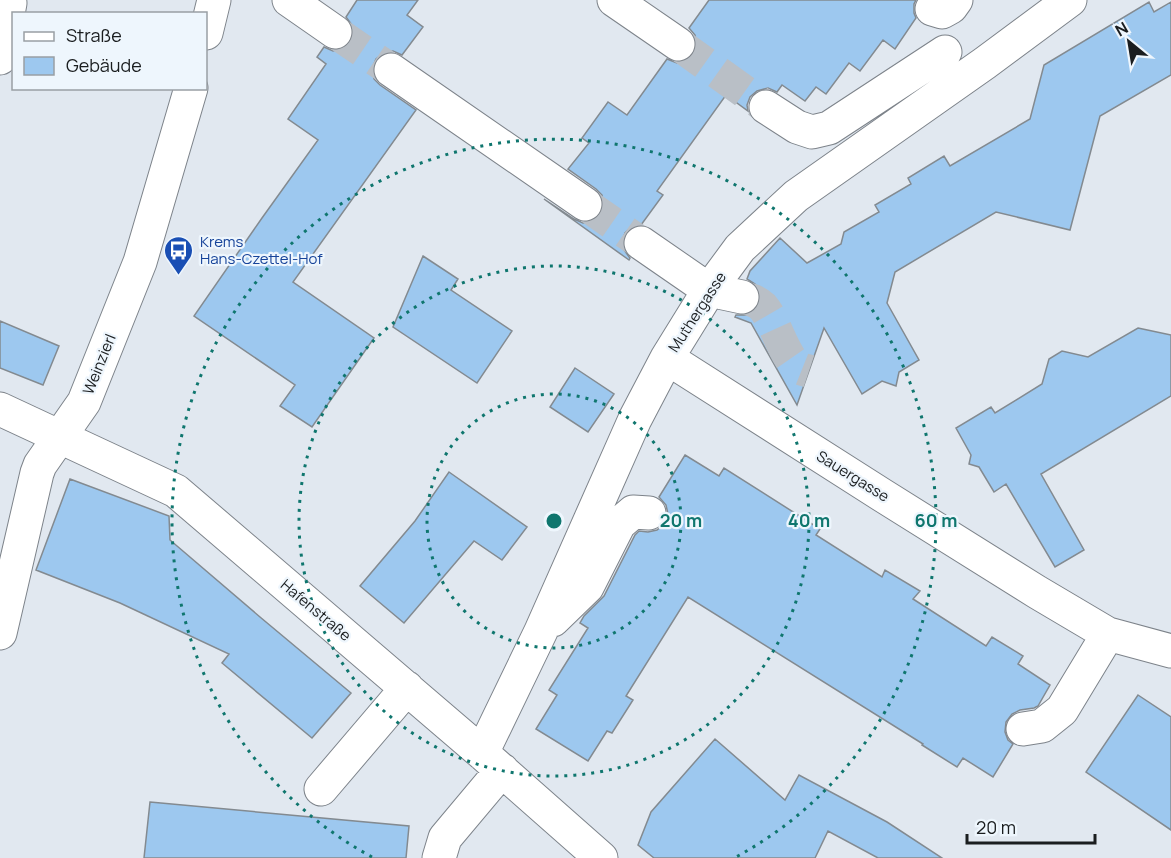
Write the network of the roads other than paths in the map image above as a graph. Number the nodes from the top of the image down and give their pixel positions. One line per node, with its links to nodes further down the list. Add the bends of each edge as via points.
1 (214, 0): 6 (street)
2 (289, 0): 7 (street)
3 (614, 0): 8 (street)
4 (1070, 0): 16 (street, Muthergasse, via 796,196 740,248)
5 (10, 3): 10 (street)
6 (207, 29)
7 (335, 32)
8 (678, 44)
9 (945, 52): 13 (street, via 829,128 812,132 797,127)
10 (0, 58)
11 (391, 70): 14 (street)
12 (190, 90): 20 (street, Weinzierl, via 140,262 84,402)
13 (766, 107)
14 (585, 204)
15 (641, 243): 16 (street)
16 (709, 290): 17 (street); 18 (street, Muthergasse)
17 (742, 297)
18 (667, 358): 22 (street, Muthergasse, via 635,419); 24 (street, Sauergasse)
19 (0, 409): 20 (street, Hafenstraße)
20 (59, 436): 23 (street, Weinzierl, via 40,465); 26 (street, Hafenstraße, via 176,491)
21 (649, 513): 22 (street, via 633,512 619,524 587,587)
22 (541, 631): 28 (street, Muthergasse)
23 (0, 633)
24 (1108, 634): 25 (street, Sauergasse); 27 (street, via 1062,710 1042,726)
25 (1171, 651)
26 (407, 688): 28 (street, Hafenstraße); 29 (street)
27 (1023, 729)
28 (492, 761): 30 (street, Muthergasse); 31 (street, Hafenstraße)
29 (321, 789)
30 (450, 851)
31 (601, 858)

